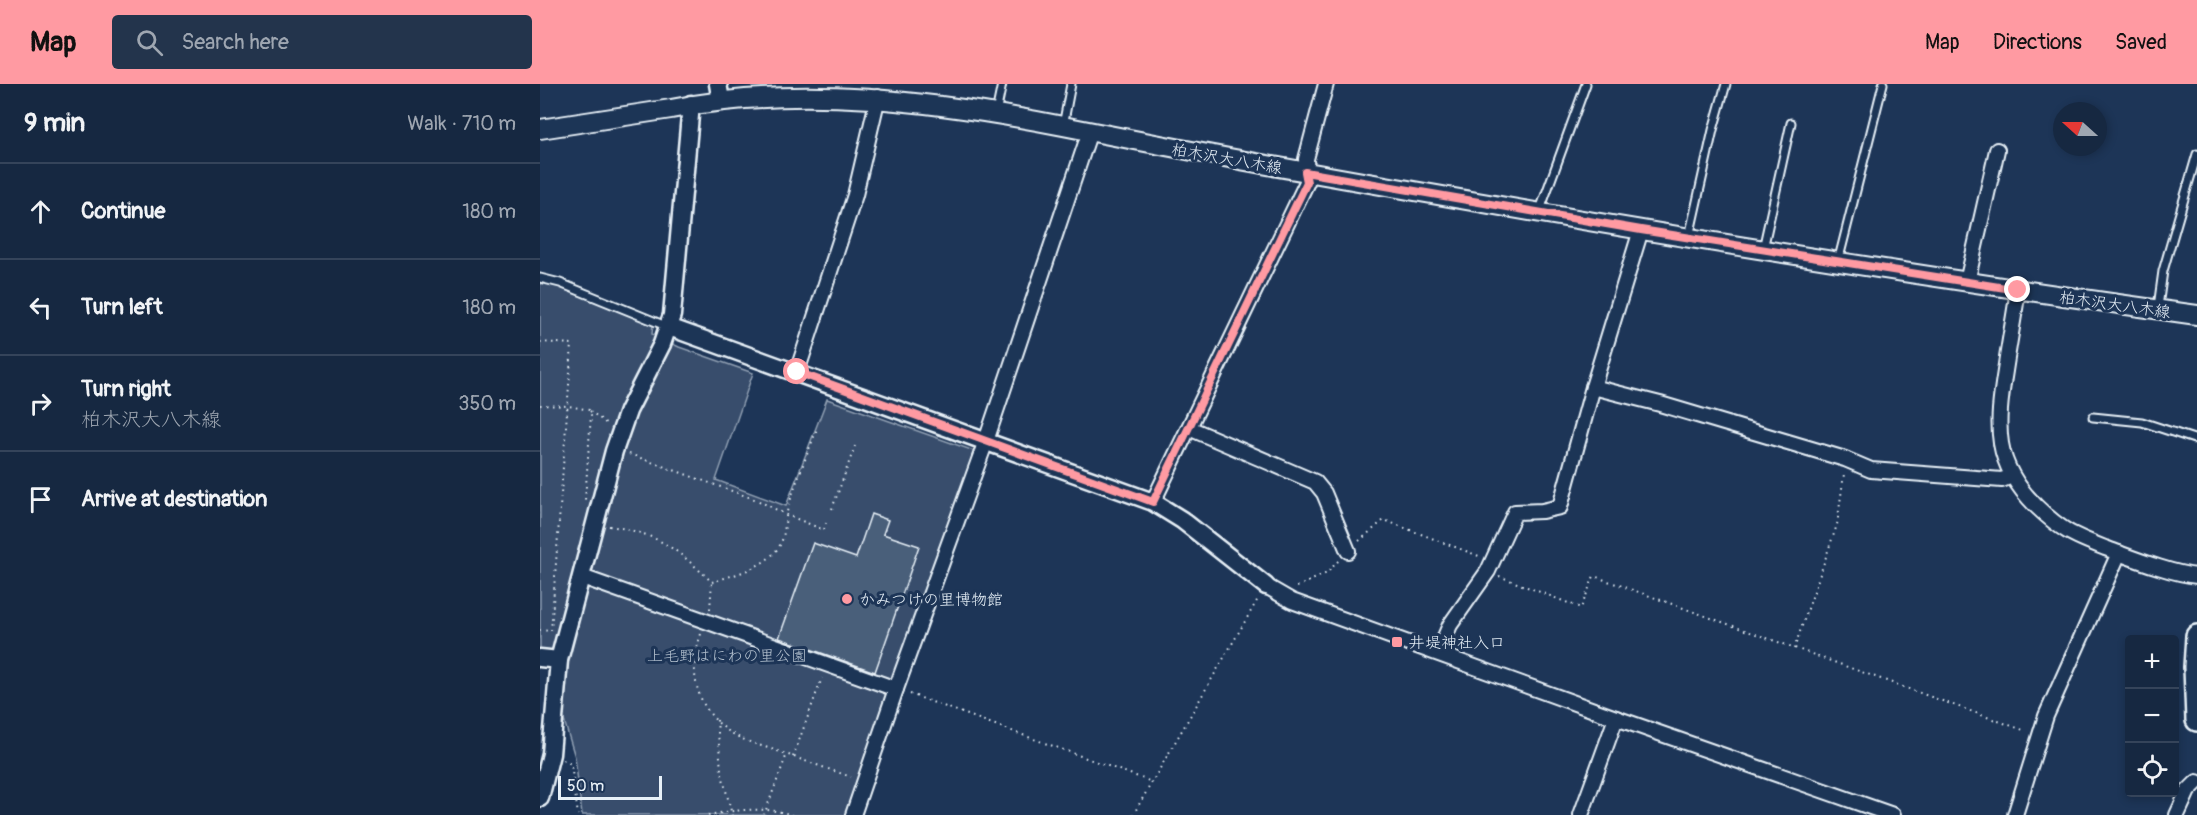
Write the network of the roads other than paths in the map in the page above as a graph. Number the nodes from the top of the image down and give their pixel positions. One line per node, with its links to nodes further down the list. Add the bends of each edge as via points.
1 (1002, 84): 10 (lane)
2 (1071, 84): 12 (lane)
3 (1326, 84): 17 (street)
4 (1586, 84): 18 (lane)
5 (1726, 84): 20 (lane)
6 (1882, 84): 22 (lane)
7 (719, 92): 8 (main road, 柏木沢大八木線); 9 (main road, 柏木沢大八木線)
8 (878, 97): 10 (main road, 柏木沢大八木線, via 932,101); 29 (street, via 855,195)
9 (691, 104): 13 (main road, 柏木沢大八木線); 28 (street)
10 (996, 113): 12 (main road, 柏木沢大八木線)
11 (1791, 123): 21 (lane)
12 (1063, 126): 14 (main road, 柏木沢大八木線)
13 (540, 129)
14 (1090, 131): 17 (main road, 柏木沢大八木線); 34 (street)
15 (1997, 150): 24 (street)
16 (2197, 154): 26 (lane, via 2163,271)
17 (1305, 172): 18 (main road, 柏木沢大八木線); 32 (street, via 1307,182)
18 (1539, 213): 19 (main road, 柏木沢大八木線)
19 (1641, 230): 20 (main road, 柏木沢大八木線); 30 (street)
20 (1689, 237): 21 (main road, 柏木沢大八木線)
21 (1763, 249): 22 (main road, 柏木沢大八木線)
22 (1838, 262): 24 (main road, 柏木沢大八木線)
23 (540, 278): 28 (lane)
24 (1967, 282): 25 (main road, 柏木沢大八木線)
25 (2018, 290): 26 (main road, 柏木沢大八木線); 35 (street, via 1998,413 2001,450)
26 (2157, 310): 27 (main road, 柏木沢大八木線)
27 (2197, 315)
28 (669, 327): 29 (street); 40 (street, via 621,429)
29 (797, 372): 34 (street)
30 (1593, 387): 35 (street, via 1845,459 1871,470 2002,480); 43 (street, via 1560,507 1515,512 1490,567 1450,625)
31 (2093, 417): 33 (lane, via 2142,422)
32 (1189, 428): 36 (street); 37 (street, via 1315,482 1324,493)
33 (2197, 440)
34 (986, 441): 36 (street); 46 (street)
35 (2012, 476): 38 (street, via 2062,529)
36 (1153, 502): 41 (street)
37 (1348, 551)
38 (2119, 553): 39 (street); 54 (street, via 2038,735)
39 (2197, 576)
40 (582, 577): 45 (street); 46 (street)
41 (1273, 590): 43 (street, via 1292,601)
42 (2197, 636): 48 (main road)
43 (1438, 653): 47 (street)
44 (540, 658): 45 (street)
45 (560, 660): 50 (street, via 550,754)
46 (896, 689): 51 (street)
47 (1616, 718): 52 (street); 53 (street)
48 (2197, 720)
49 (2197, 782): 55 (street, via 2188,791)
50 (540, 798)
51 (853, 815)
52 (1581, 815)
53 (1893, 815)
54 (2014, 815)
55 (2177, 815)

